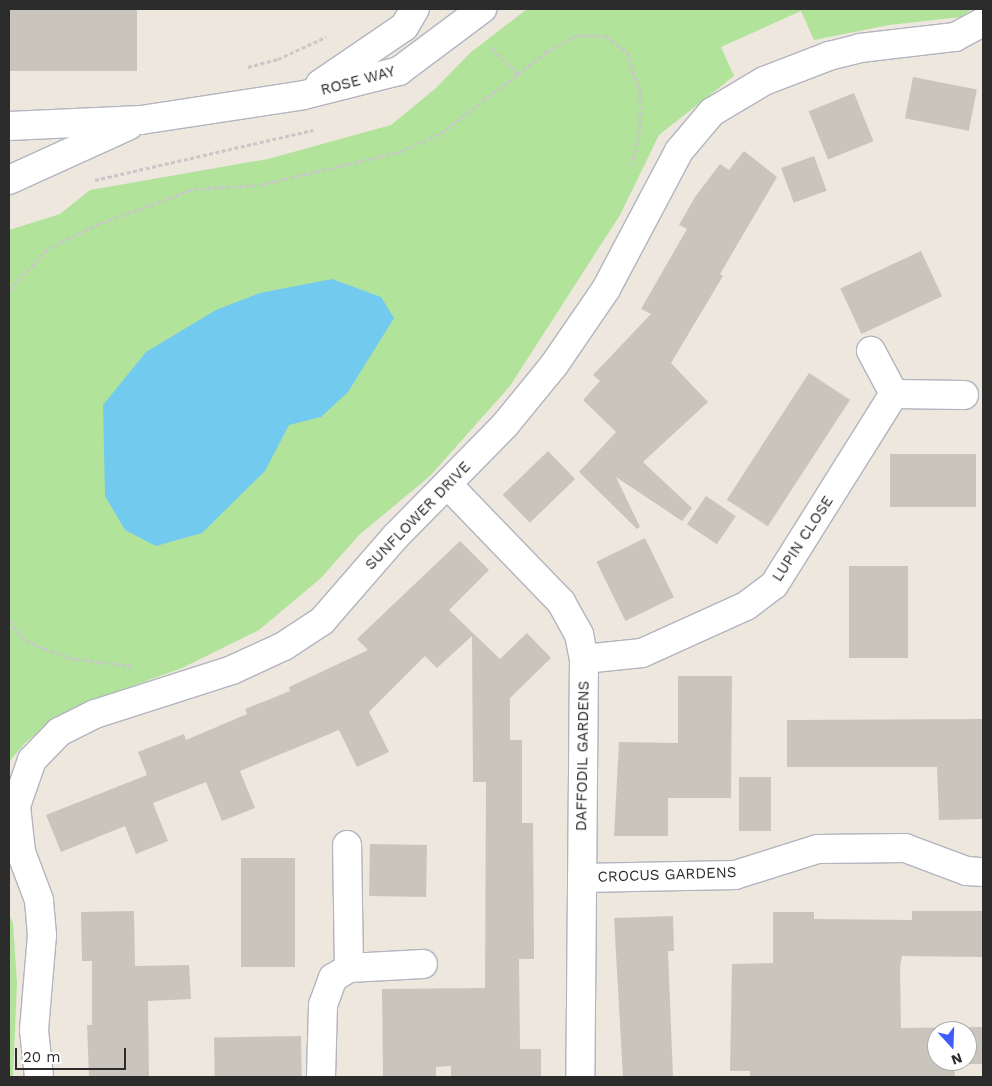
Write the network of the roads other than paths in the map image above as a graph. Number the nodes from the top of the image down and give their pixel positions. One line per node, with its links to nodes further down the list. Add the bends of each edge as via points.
1 (415, 9): 4 (street, ROSE WAY, via 404,27)
2 (482, 9): 4 (street, ROSE WAY, via 399,71)
3 (983, 22): 13 (street, SUNFLOWER DRIVE, via 955,37 860,48 829,56 764,81 712,112 678,151 610,281 581,327 524,402)
4 (304, 95): 5 (street, ROSE WAY)
5 (141, 120): 6 (street, ROSE WAY); 7 (street, ROSE WAY)
6 (9, 126)
7 (84, 146): 8 (street, ROSE WAY); 9 (street, ROSE WAY)
8 (9, 163)
9 (9, 180)
10 (871, 352): 11 (street)
11 (894, 394): 12 (street); 14 (street, LUPIN CLOSE, via 774,585 746,606 642,653)
12 (964, 395)
13 (448, 485): 14 (street, DAFFODIL GARDENS, via 561,602 579,634); 20 (street, SUNFLOWER DRIVE, via 395,537 322,621 284,646 232,670 95,714 59,732 32,760 16,806 21,852 39,900 42,935 34,1030)
14 (584, 659): 17 (street, DAFFODIL GARDENS)
15 (347, 845): 19 (street)
16 (983, 872): 17 (street, CROCUS GARDENS, via 967,872 906,848 818,848 735,875)
17 (582, 878): 22 (street, DAFFODIL GARDENS)
18 (423, 964): 19 (street)
19 (349, 968): 21 (street, via 333,978 323,1005)
20 (39, 1077)
21 (321, 1077)
22 (580, 1077)

